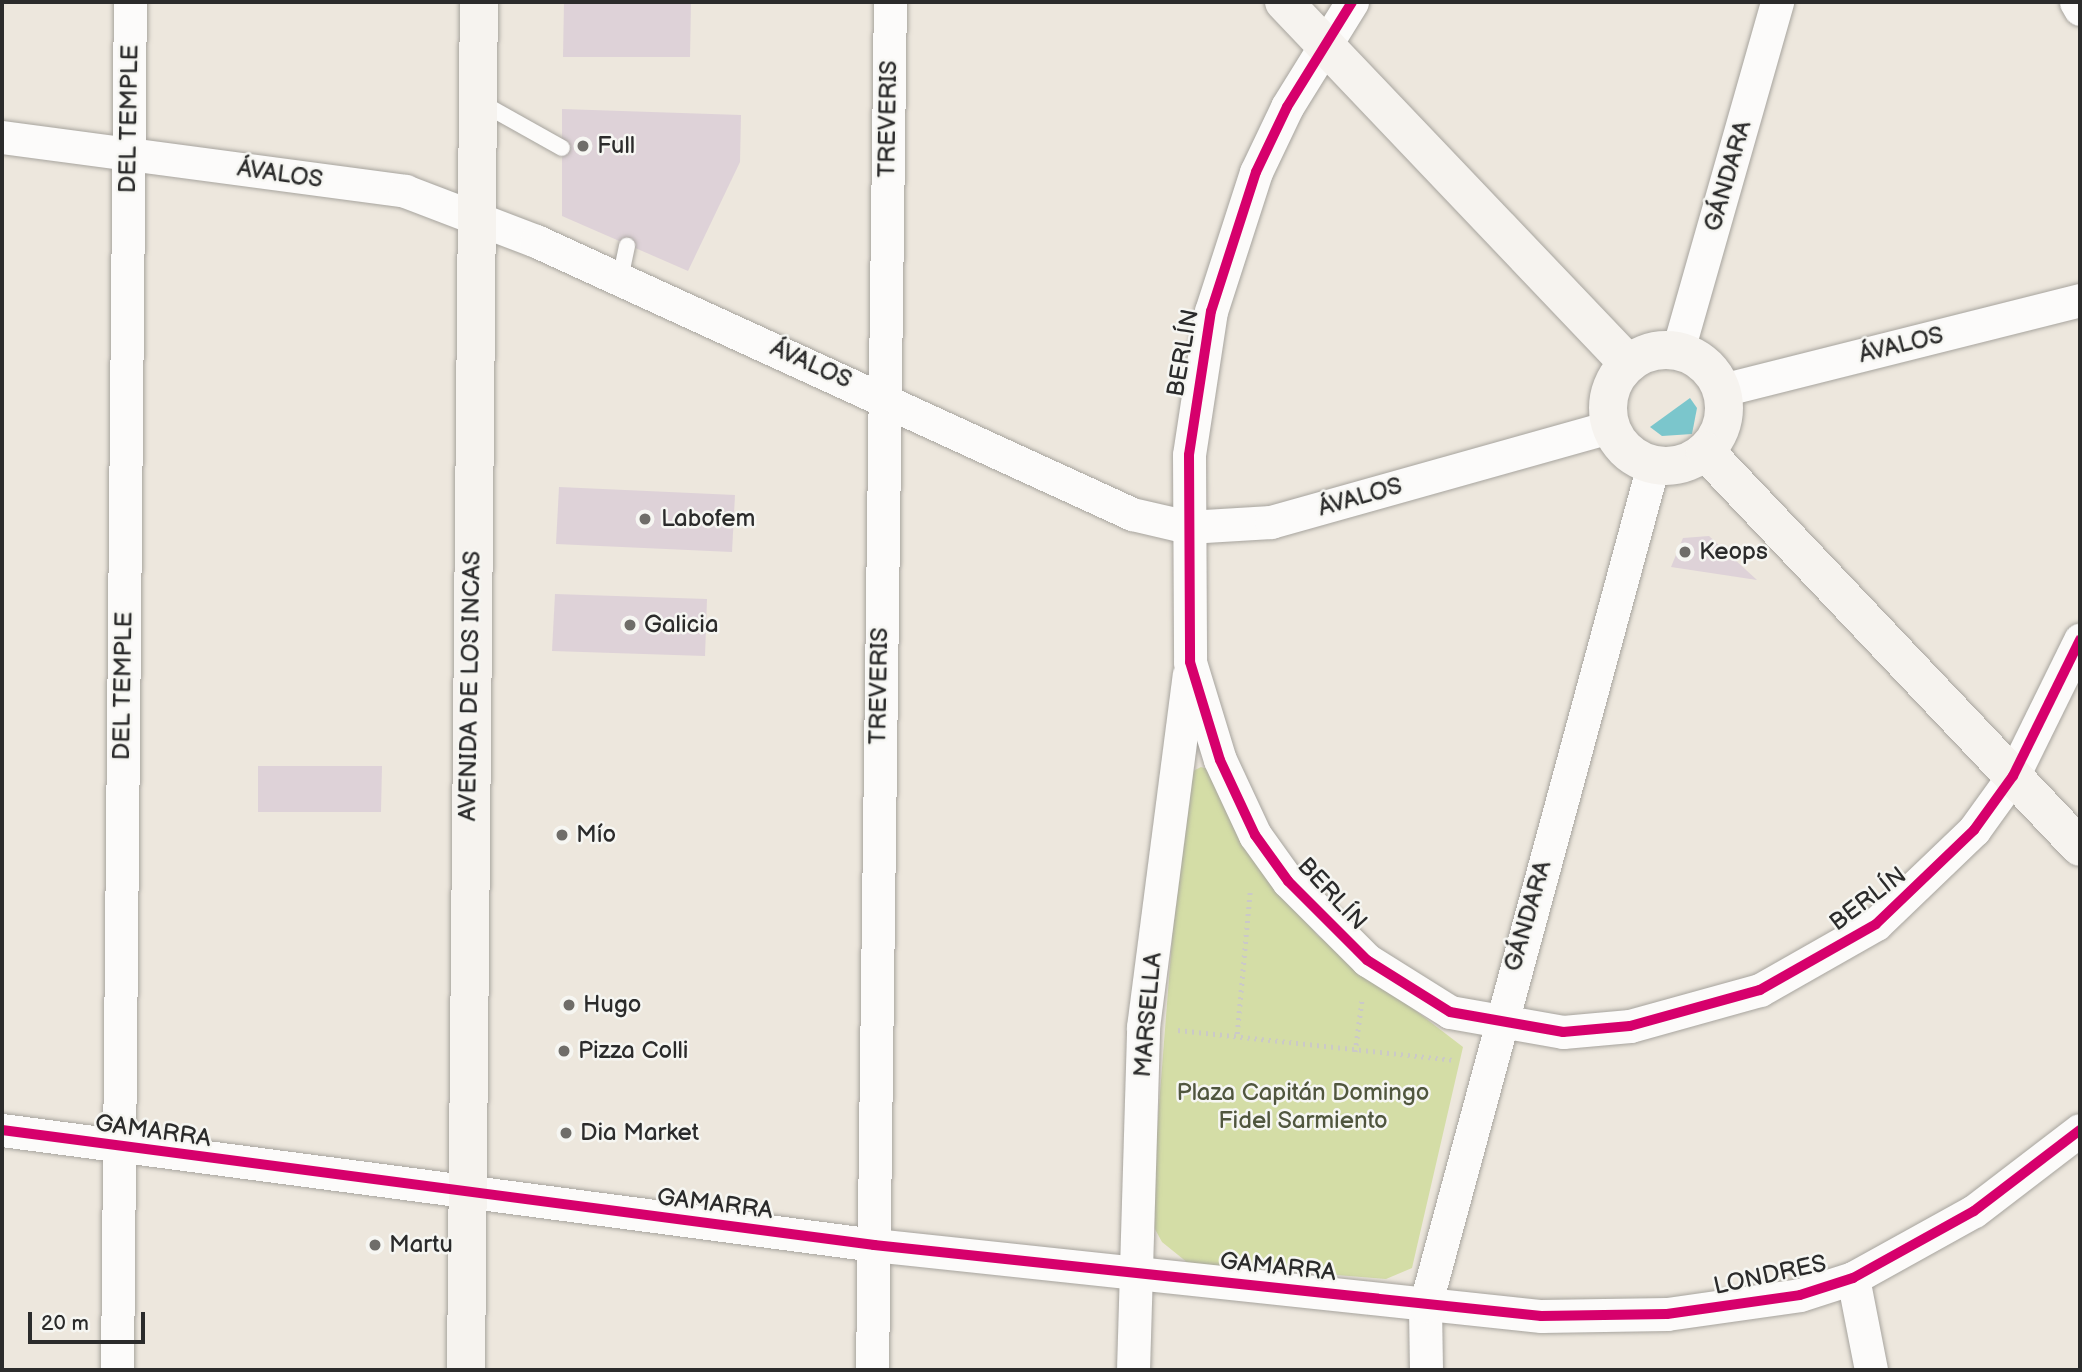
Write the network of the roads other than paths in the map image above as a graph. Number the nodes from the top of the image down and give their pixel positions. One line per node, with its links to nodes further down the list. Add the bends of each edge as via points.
1 (130, 2): 13 (street, DEL TEMPLE)
2 (479, 2): 10 (street, AVENIDA DE LOS INCAS)
3 (890, 2): 21 (street, TREVERIS)
4 (1284, 2): 9 (street)
5 (1352, 2): 9 (street, BERLÍN)
6 (1777, 2): 18 (street, GÁNDARA)
7 (2076, 2): 8 (street)
8 (2080, 9)
9 (1324, 43): 19 (street); 25 (street, BERLÍN, via 1256,172 1230,241 1197,383)
10 (478, 101): 12 (lane); 14 (street, AVENIDA DE LOS INCAS)
11 (2, 137): 13 (street, ÁVALOS)
12 (562, 148)
13 (128, 153): 14 (street, ÁVALOS, via 405,191); 33 (street, DEL TEMPLE)
14 (476, 217): 16 (street, ÁVALOS); 34 (street, AVENIDA DE LOS INCAS)
15 (627, 246): 16 (lane)
16 (620, 279): 21 (street, ÁVALOS)
17 (2080, 300): 20 (street, ÁVALOS)
18 (1678, 350): 19 (street, via 1651,351); 20 (street, via 1705,364)
19 (1628, 363): 22 (street, via 1609,392)
20 (1722, 390): 23 (street, via 1723,423)
21 (882, 396): 25 (street, ÁVALOS, via 1132,514); 35 (street, TREVERIS)
22 (1610, 427): 24 (street, via 1626,452); 25 (street, ÁVALOS, via 1271,522)
23 (1705, 451): 24 (street, via 1681,464); 28 (street)
24 (1653, 465): 30 (street, GÁNDARA)
25 (1188, 527): 27 (street, BERLÍN)
26 (2080, 640): 28 (street, BERLÍN)
27 (1190, 662): 30 (street, BERLÍN, via 1220,760 1255,835 1287,881 1367,960 1450,1012); 36 (street, MARSELLA, via 1143,1027)
28 (2013, 776): 29 (street); 30 (street, BERLÍN, via 1974,831 1877,924 1760,990 1630,1026 1563,1032)
29 (2080, 847)
30 (1497, 1025): 38 (street, GÁNDARA)
31 (2, 1130): 33 (street, GAMARRA)
32 (2080, 1130): 37 (street, LONDRES, via 1974,1211)
33 (119, 1149): 34 (street, GAMARRA); 39 (street, DEL TEMPLE)
34 (466, 1194): 35 (street, GAMARRA); 40 (street, AVENIDA DE LOS INCAS)
35 (874, 1245): 36 (street, GAMARRA); 41 (street, TREVERIS)
36 (1133, 1273): 38 (street, GAMARRA); 42 (street, MARSELLA)
37 (1853, 1278): 38 (street, LONDRES, via 1800,1294 1667,1314 1541,1316); 44 (street)
38 (1425, 1306): 43 (street, GÁNDARA)
39 (117, 1370)
40 (466, 1370)
41 (873, 1370)
42 (1133, 1370)
43 (1426, 1370)
44 (1871, 1370)

